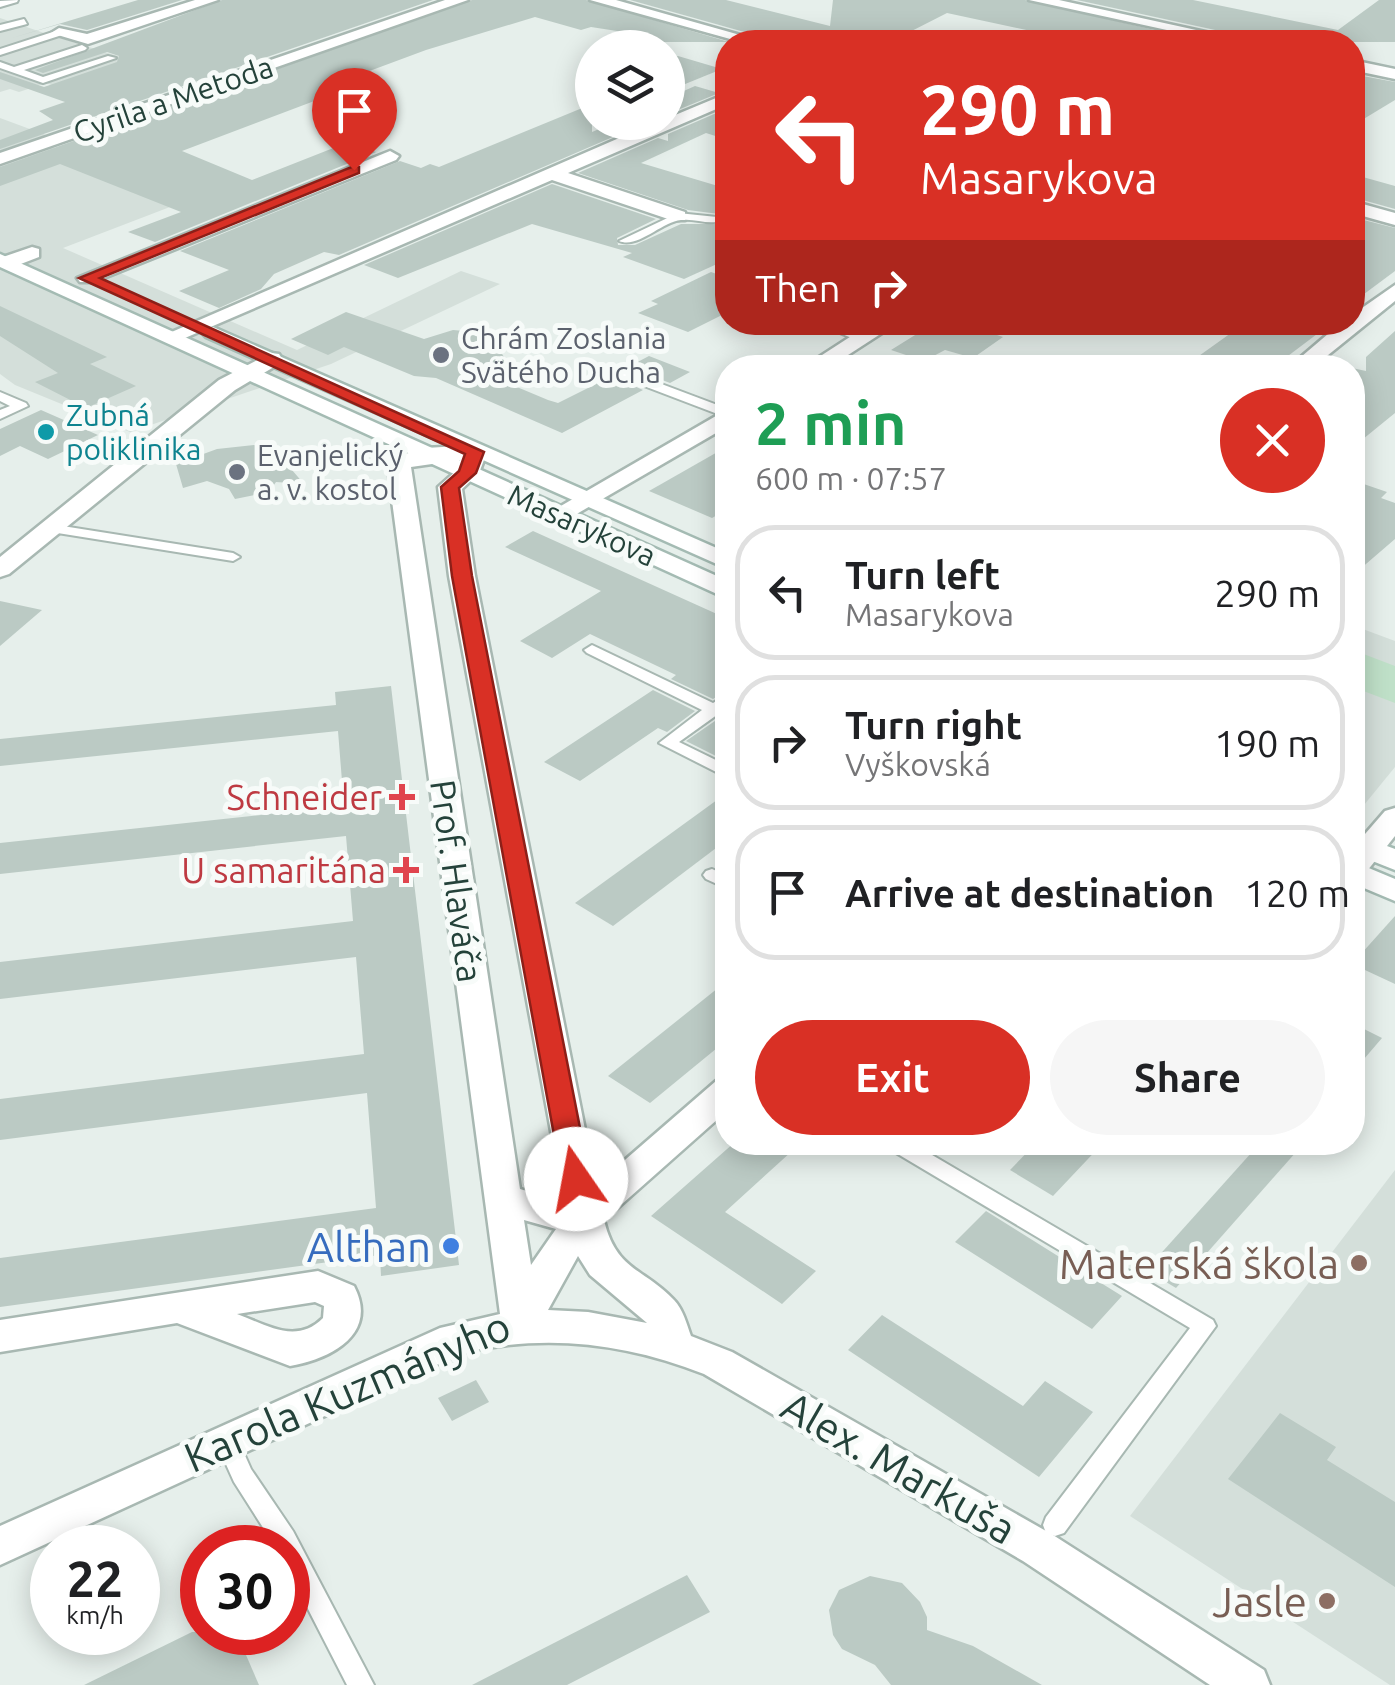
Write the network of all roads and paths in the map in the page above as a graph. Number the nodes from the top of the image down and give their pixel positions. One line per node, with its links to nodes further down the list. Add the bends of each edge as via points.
1 (14, 0): 6 (lane)
2 (210, 0): 11 (street, via 88,38)
3 (460, 0): 21 (street, Cyrila a Metoda)
4 (598, 0): 10 (street)
5 (1037, 0): 9 (street)
6 (0, 4)
7 (24, 22): 8 (lane)
8 (0, 28)
9 (1184, 30)
10 (715, 31)
11 (59, 33): 13 (lane)
12 (82, 48): 17 (lane)
13 (0, 52)
14 (110, 58): 17 (lane, via 43,80)
15 (0, 65): 17 (lane)
16 (1365, 68): 18 (street)
17 (14, 70)
18 (1395, 74)
19 (715, 104): 22 (street)
20 (390, 156): 31 (street)
21 (0, 159)
22 (551, 174): 24 (street); 34 (street)
23 (1365, 211): 25 (street)
24 (678, 216): 26 (lane); 28 (lane)
25 (1395, 219)
26 (715, 220)
27 (0, 239): 29 (street, Masarykova)
28 (625, 241)
29 (32, 253): 30 (street); 31 (street, Masarykova)
30 (3, 261): 38 (street, Masarykova)
31 (87, 278): 34 (street, Masarykova)
32 (1395, 290): 33 (street)
33 (1365, 314)
34 (197, 326): 38 (street); 42 (street, Masarykova)
35 (855, 335): 39 (lane)
36 (868, 335): 39 (street)
37 (1339, 335): 41 (street)
38 (171, 336): 43 (street, Masarykova)
39 (863, 338): 40 (street)
40 (834, 355)
41 (1314, 355)
42 (271, 358): 43 (street); 50 (street, Masarykova)
43 (246, 370): 49 (street, Masarykova); 53 (street)
44 (620, 372): 46 (lane)
45 (0, 396): 47 (lane, via 21,406)
46 (715, 410)
47 (0, 415)
48 (715, 423): 51 (street)
49 (405, 452): 50 (street, Masarykova); 58 (street, Prof. Hlaváča)
50 (471, 462): 51 (street, Masarykova); 52 (street, Masarykova); 57 (street, Prof. Hlaváča, via 450,487)
51 (584, 499): 52 (street); 54 (street, Masarykova)
52 (559, 514): 59 (street, Masarykova)
53 (50, 528): 55 (lane); 56 (street)
54 (715, 556)
55 (234, 557)
56 (2, 565)
57 (462, 576): 58 (street); 71 (street, Prof. Hlaváča)
58 (414, 580): 70 (street, Prof. Hlaváča)
59 (715, 584)
60 (592, 650): 61 (lane)
61 (715, 702)
62 (715, 708): 63 (lane, via 667,743)
63 (715, 767)
64 (1395, 818): 65 (street)
65 (1365, 857)
66 (1365, 859): 67 (street)
67 (1395, 890)
68 (715, 1101): 71 (street, Karola Kuzmányho)
69 (915, 1155): 77 (lane, via 1204,1326)
70 (500, 1196): 71 (street, via 535,1211); 73 (street, Prof. Hlaváča)
71 (584, 1216): 73 (street, Karola Kuzmányho); 75 (street, Prof. Hlaváča, via 603,1266 662,1312)
72 (181, 1309): 74 (street)
73 (521, 1326): 75 (street, Alex. Markuša, via 610,1330); 76 (street, Karola Kuzmányho, via 454,1339)
74 (0, 1336)
75 (675, 1344): 80 (street, Alex. Markuša, via 1038,1548)
76 (227, 1440): 78 (street, Karola Kuzmányho); 79 (lane)
77 (1055, 1525)
78 (0, 1546)
79 (362, 1685)
80 (1248, 1685)

